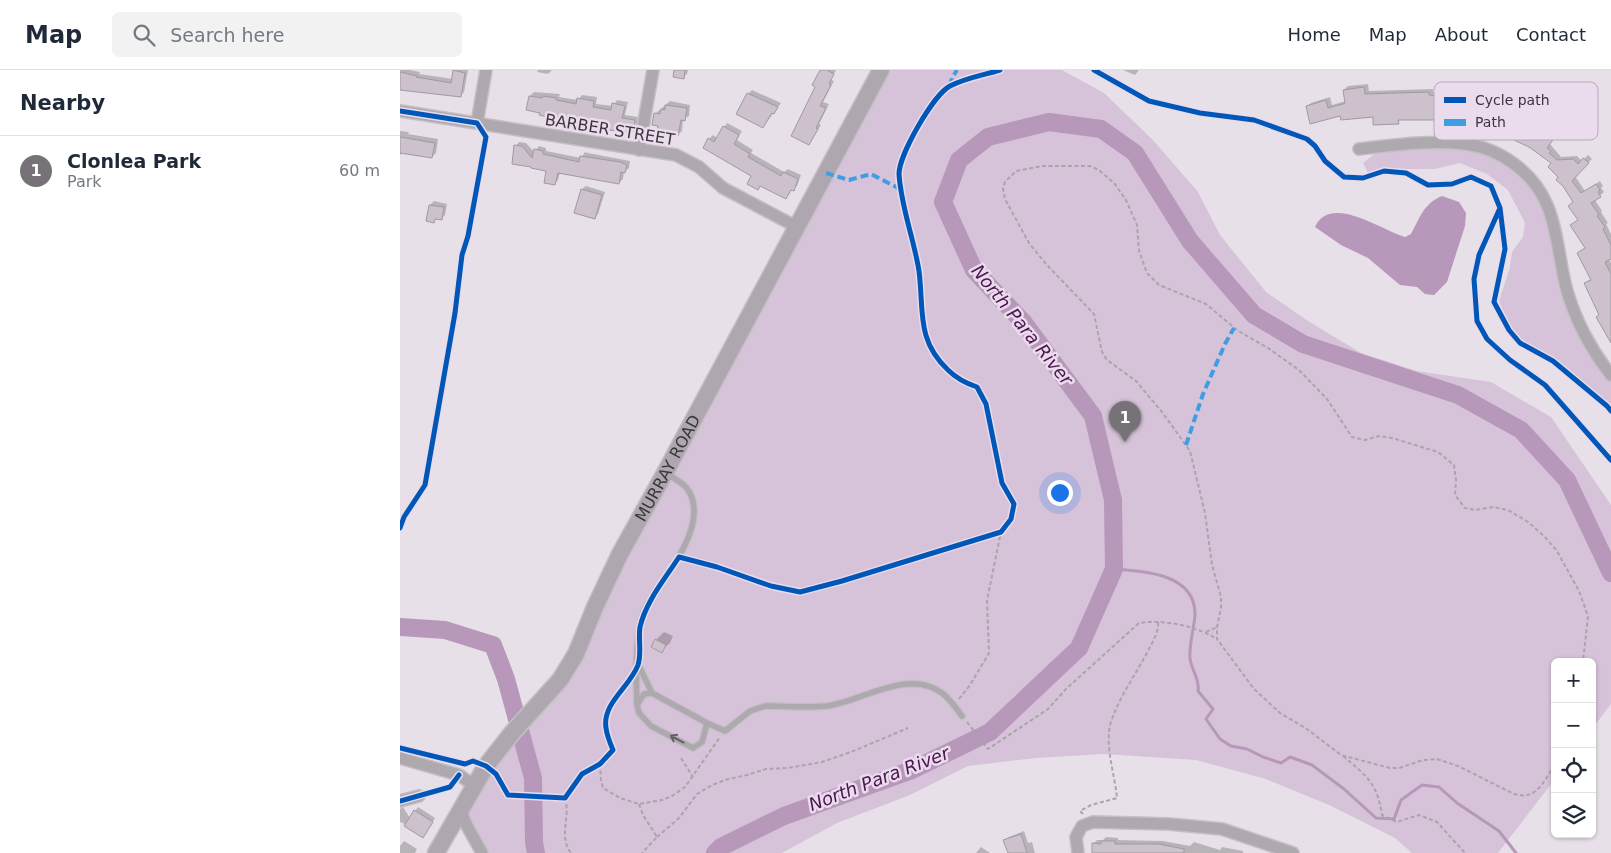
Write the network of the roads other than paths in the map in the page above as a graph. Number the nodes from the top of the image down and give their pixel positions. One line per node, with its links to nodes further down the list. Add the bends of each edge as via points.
1 (486, 70): 5 (street)
2 (653, 70): 7 (street)
3 (881, 70): 8 (street, MURRAY ROAD)
4 (400, 111): 5 (street, BARBER STREET)
5 (477, 123): 7 (street, BARBER STREET)
6 (1358, 149): 9 (street, via 1438,142 1466,144 1491,151 1518,167 1529,177 1547,205 1574,310 1594,351)
7 (639, 150): 8 (street, BARBER STREET, via 688,160 723,188)
8 (797, 227): 10 (street, MURRAY ROAD)
9 (1611, 374)
10 (665, 473): 11 (lane, via 688,491 693,517 687,542 644,612); 17 (street, MURRAY ROAD, via 620,554 576,654 560,680 486,766)
11 (638, 664): 12 (lane); 13 (lane)
12 (652, 693): 13 (lane, via 644,694); 15 (lane)
13 (637, 705): 15 (lane, one-way to 13, via 702,742 693,748 652,726 639,713)
14 (962, 716): 15 (lane, via 940,692 918,683 899,684 827,706 756,708 725,731)
15 (707, 723)
16 (400, 758): 17 (street, via 459,775)
17 (475, 786): 20 (street, MURRAY ROAD)
18 (419, 796): 19 (street)
19 (400, 801)
20 (462, 811): 22 (street, MURRAY ROAD); 23 (street)
21 (1261, 847): 24 (street, via 1222,829 1093,822 1082,826 1076,837); 25 (street)
22 (436, 853)
23 (482, 853)
24 (1078, 853)
25 (1293, 853)

